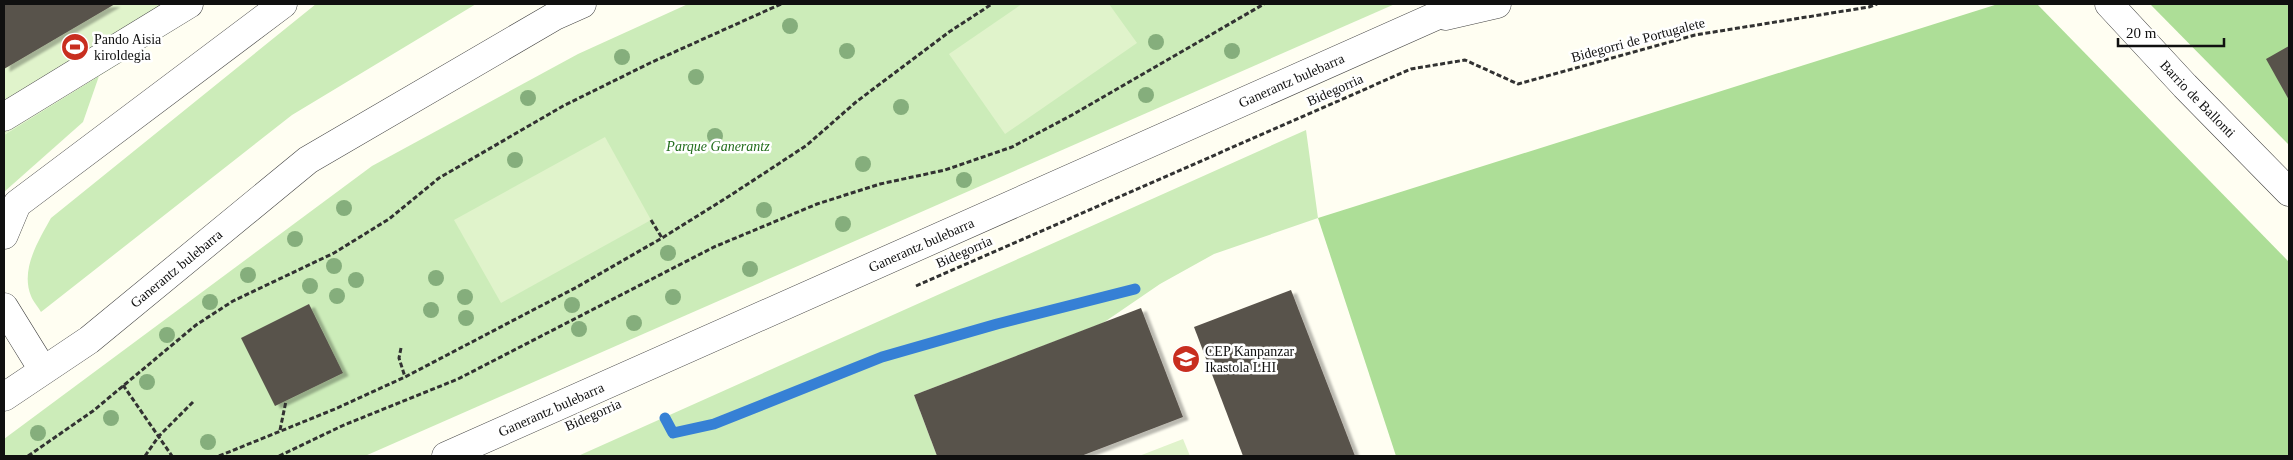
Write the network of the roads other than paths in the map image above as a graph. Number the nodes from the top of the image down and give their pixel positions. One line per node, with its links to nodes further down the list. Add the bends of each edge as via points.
1 (189, 4): 8 (street)
2 (282, 4): 10 (street, via 17,204)
3 (582, 4): 12 (street, Ganerantz bulebarra, via 555,16 308,160 89,340)
4 (1463, 4): 7 (street)
5 (1497, 4): 7 (street)
6 (2109, 4): 9 (street, Barrio de Ballonti)
7 (1426, 20): 14 (street, Ganerantz bulebarra)
8 (4, 117)
9 (2289, 192)
10 (4, 235)
11 (4, 307): 12 (street)
12 (43, 370): 13 (street, Ganerantz bulebarra)
13 (4, 397)
14 (446, 456)

